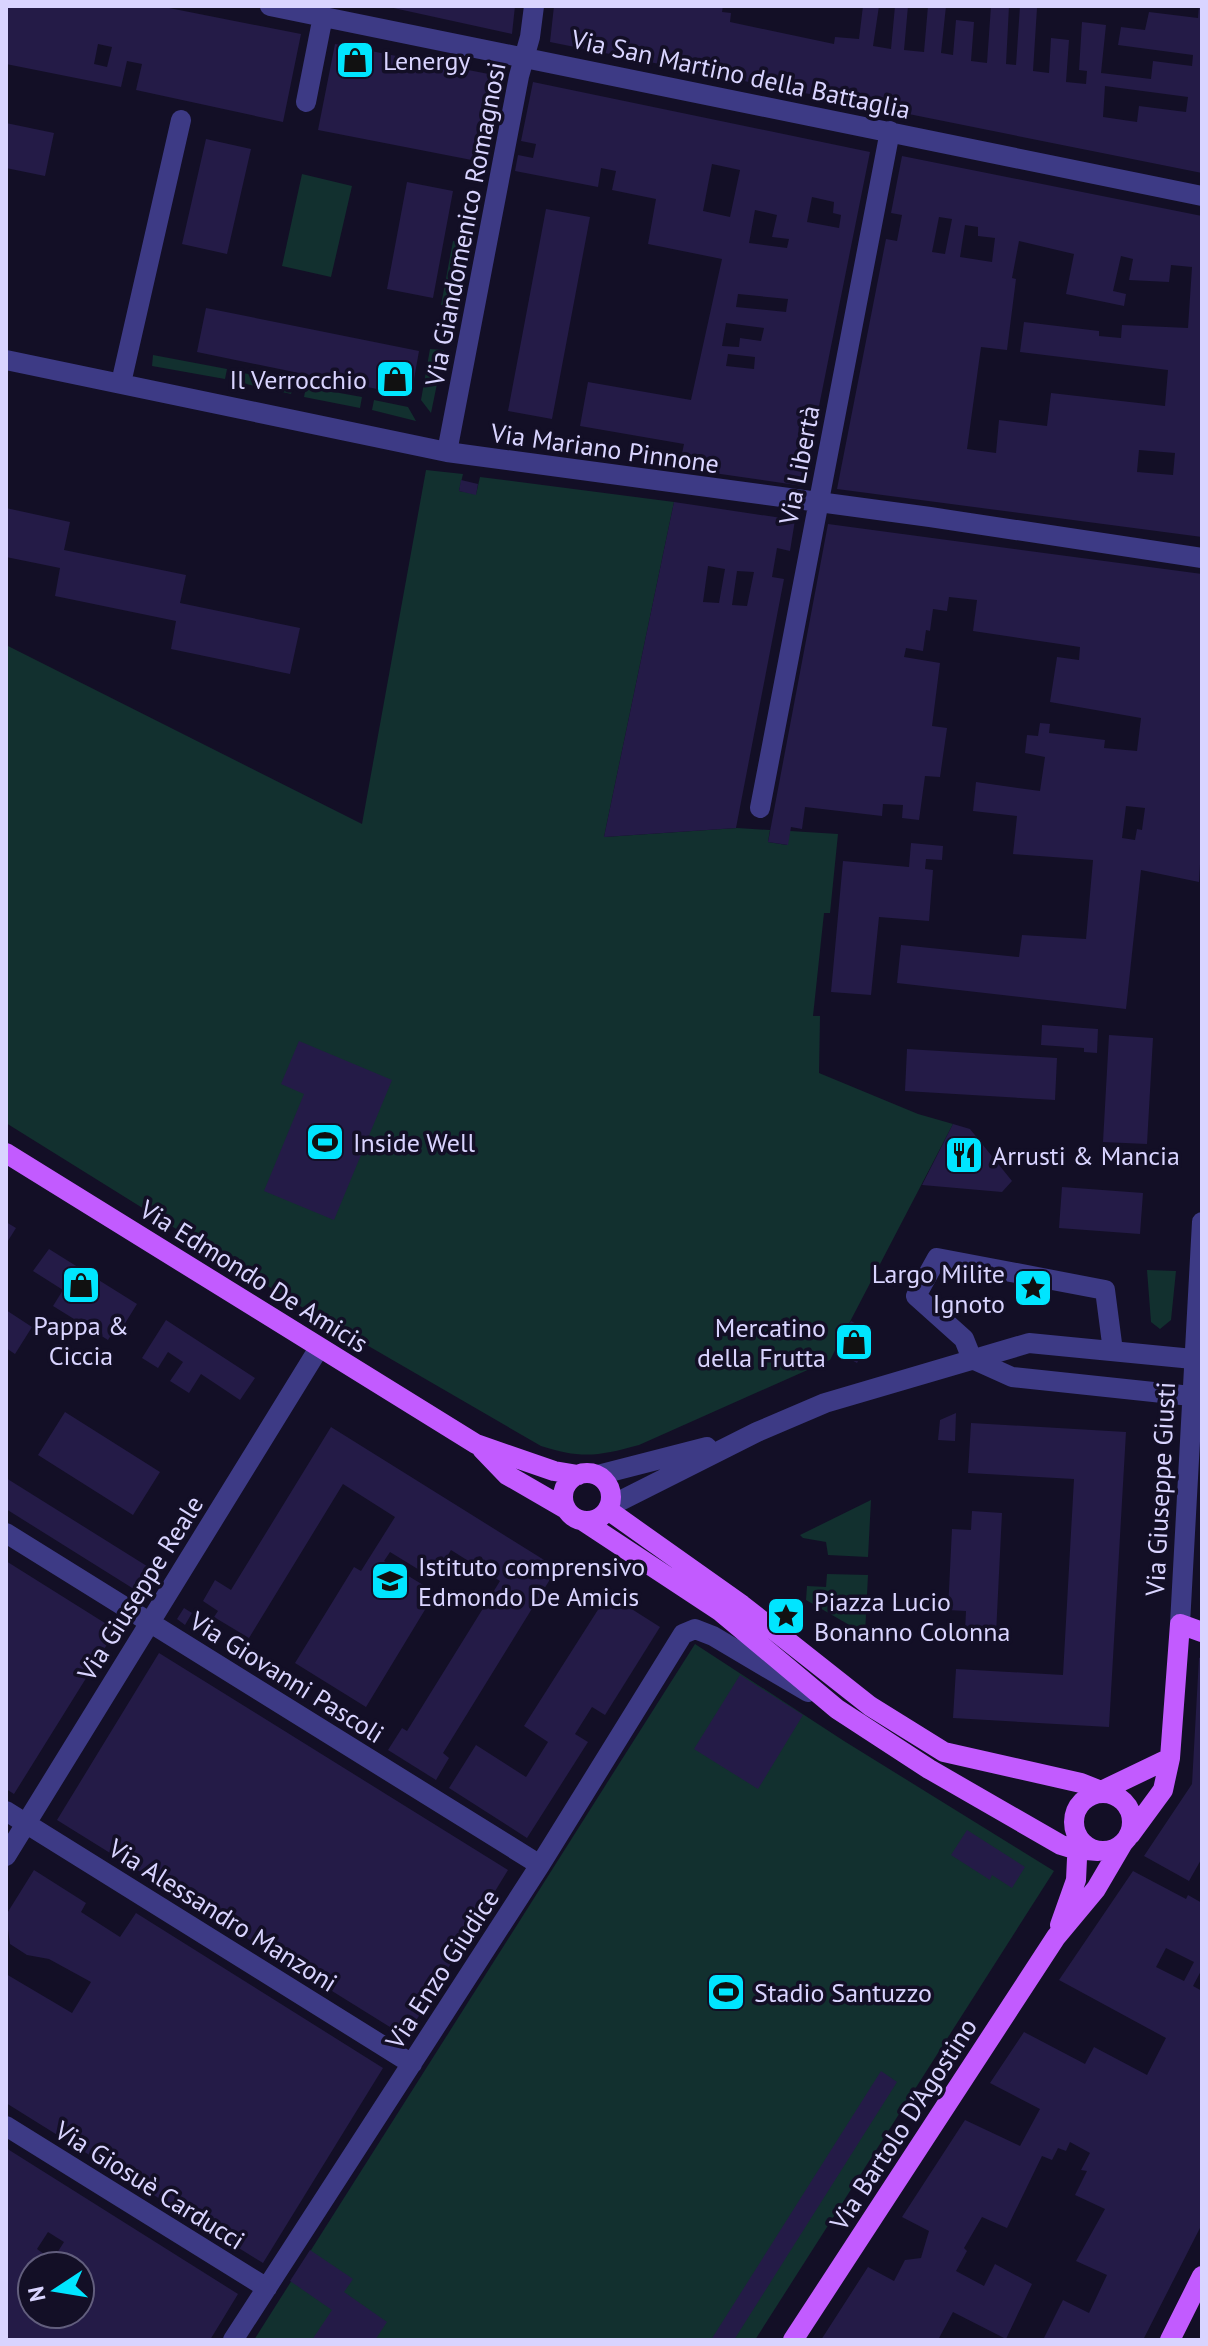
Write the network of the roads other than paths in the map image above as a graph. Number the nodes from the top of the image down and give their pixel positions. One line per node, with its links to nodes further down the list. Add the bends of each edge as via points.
1 (270, 6): 3 (street, Via San Martino della Battaglia)
2 (534, 6): 4 (street, Via Giandomenico Romagnosi)
3 (323, 16): 4 (street, Via San Martino della Battaglia); 5 (street)
4 (524, 57): 7 (street, Via San Martino della Battaglia); 11 (street, Via Giandomenico Romagnosi)
5 (306, 102)
6 (181, 120): 10 (street)
7 (890, 131): 8 (street, Via San Martino della Battaglia); 12 (street, Via Libertà)
8 (1202, 196)
9 (6, 360): 10 (street, Via Mariano Pinnone)
10 (121, 383): 11 (street, Via Mariano Pinnone)
11 (447, 452): 12 (street, Via Mariano Pinnone)
12 (818, 503): 13 (street, Via Mariano Pinnone); 14 (street, Via Libertà)
13 (1202, 558)
14 (760, 808)
15 (6, 1153): 17 (main road, Via Edmondo De Amicis)
16 (1202, 1222): 20 (street, Via Giuseppe Giusti)
17 (319, 1348): 23 (main road, Via Edmondo De Amicis); 28 (street, Via Giuseppe Reale)
18 (1113, 1351): 19 (street, via 1029,1343); 19 (street, via 1105,1290 937,1258 916,1296 964,1339); 20 (street)
19 (972, 1359): 21 (street, via 1012,1377); 22 (street, via 825,1403)
20 (1193, 1359): 21 (street, Via Giuseppe Giusti)
21 (1195, 1393): 29 (street, Via Giuseppe Giusti)
22 (757, 1432): 24 (street, via 642,1466); 25 (street)
23 (476, 1444): 24 (main road, via 554,1471); 26 (main road, via 507,1475)
24 (588, 1475): 25 (main road, via 607,1483 612,1494); 26 (main road, via 564,1489 563,1499)
25 (609, 1508): 26 (main road, via 601,1518); 33 (main road, via 870,1706 944,1752)
26 (574, 1515): 31 (main road, via 721,1612)
27 (6, 1533): 28 (street, Via Giovanni Pascoli)
28 (149, 1622): 35 (street, Via Giuseppe Reale); 39 (street, Via Giovanni Pascoli)
29 (1180, 1624): 30 (main road); 32 (main road, Via Giuseppe Giusti)
30 (1202, 1632)
31 (837, 1709): 37 (main road, via 1061,1845); 39 (street, Via Enzo Giudice, via 713,1636 695,1629 683,1634)
32 (1170, 1758): 33 (main road); 36 (main road, Via Giuseppe Giusti, via 1163,1790)
33 (1101, 1792): 36 (main road, via 1126,1803 1133,1824); 37 (main road, via 1079,1807 1075,1827)
34 (6, 1811): 35 (street, Via Alessandro Manzoni)
35 (26, 1824): 38 (street, Via Giuseppe Reale); 41 (street, Via Alessandro Manzoni)
36 (1126, 1839): 37 (main road, via 1116,1849); 40 (main road, Via Giuseppe Giusti, via 1096,1889)
37 (1085, 1846): 40 (main road)
38 (6, 1856)
39 (540, 1865): 41 (street, Via Enzo Giudice)
40 (1056, 1937): 46 (main road, Via Bartolo D'Agostino)
41 (412, 2064): 44 (street, Via Enzo Giudice)
42 (6, 2126): 44 (street, Via Giosuè Carducci)
43 (1202, 2276): 47 (main road)
44 (267, 2288): 45 (street, Via Enzo Giudice)
45 (233, 2340)
46 (793, 2340)
47 (1170, 2340)

